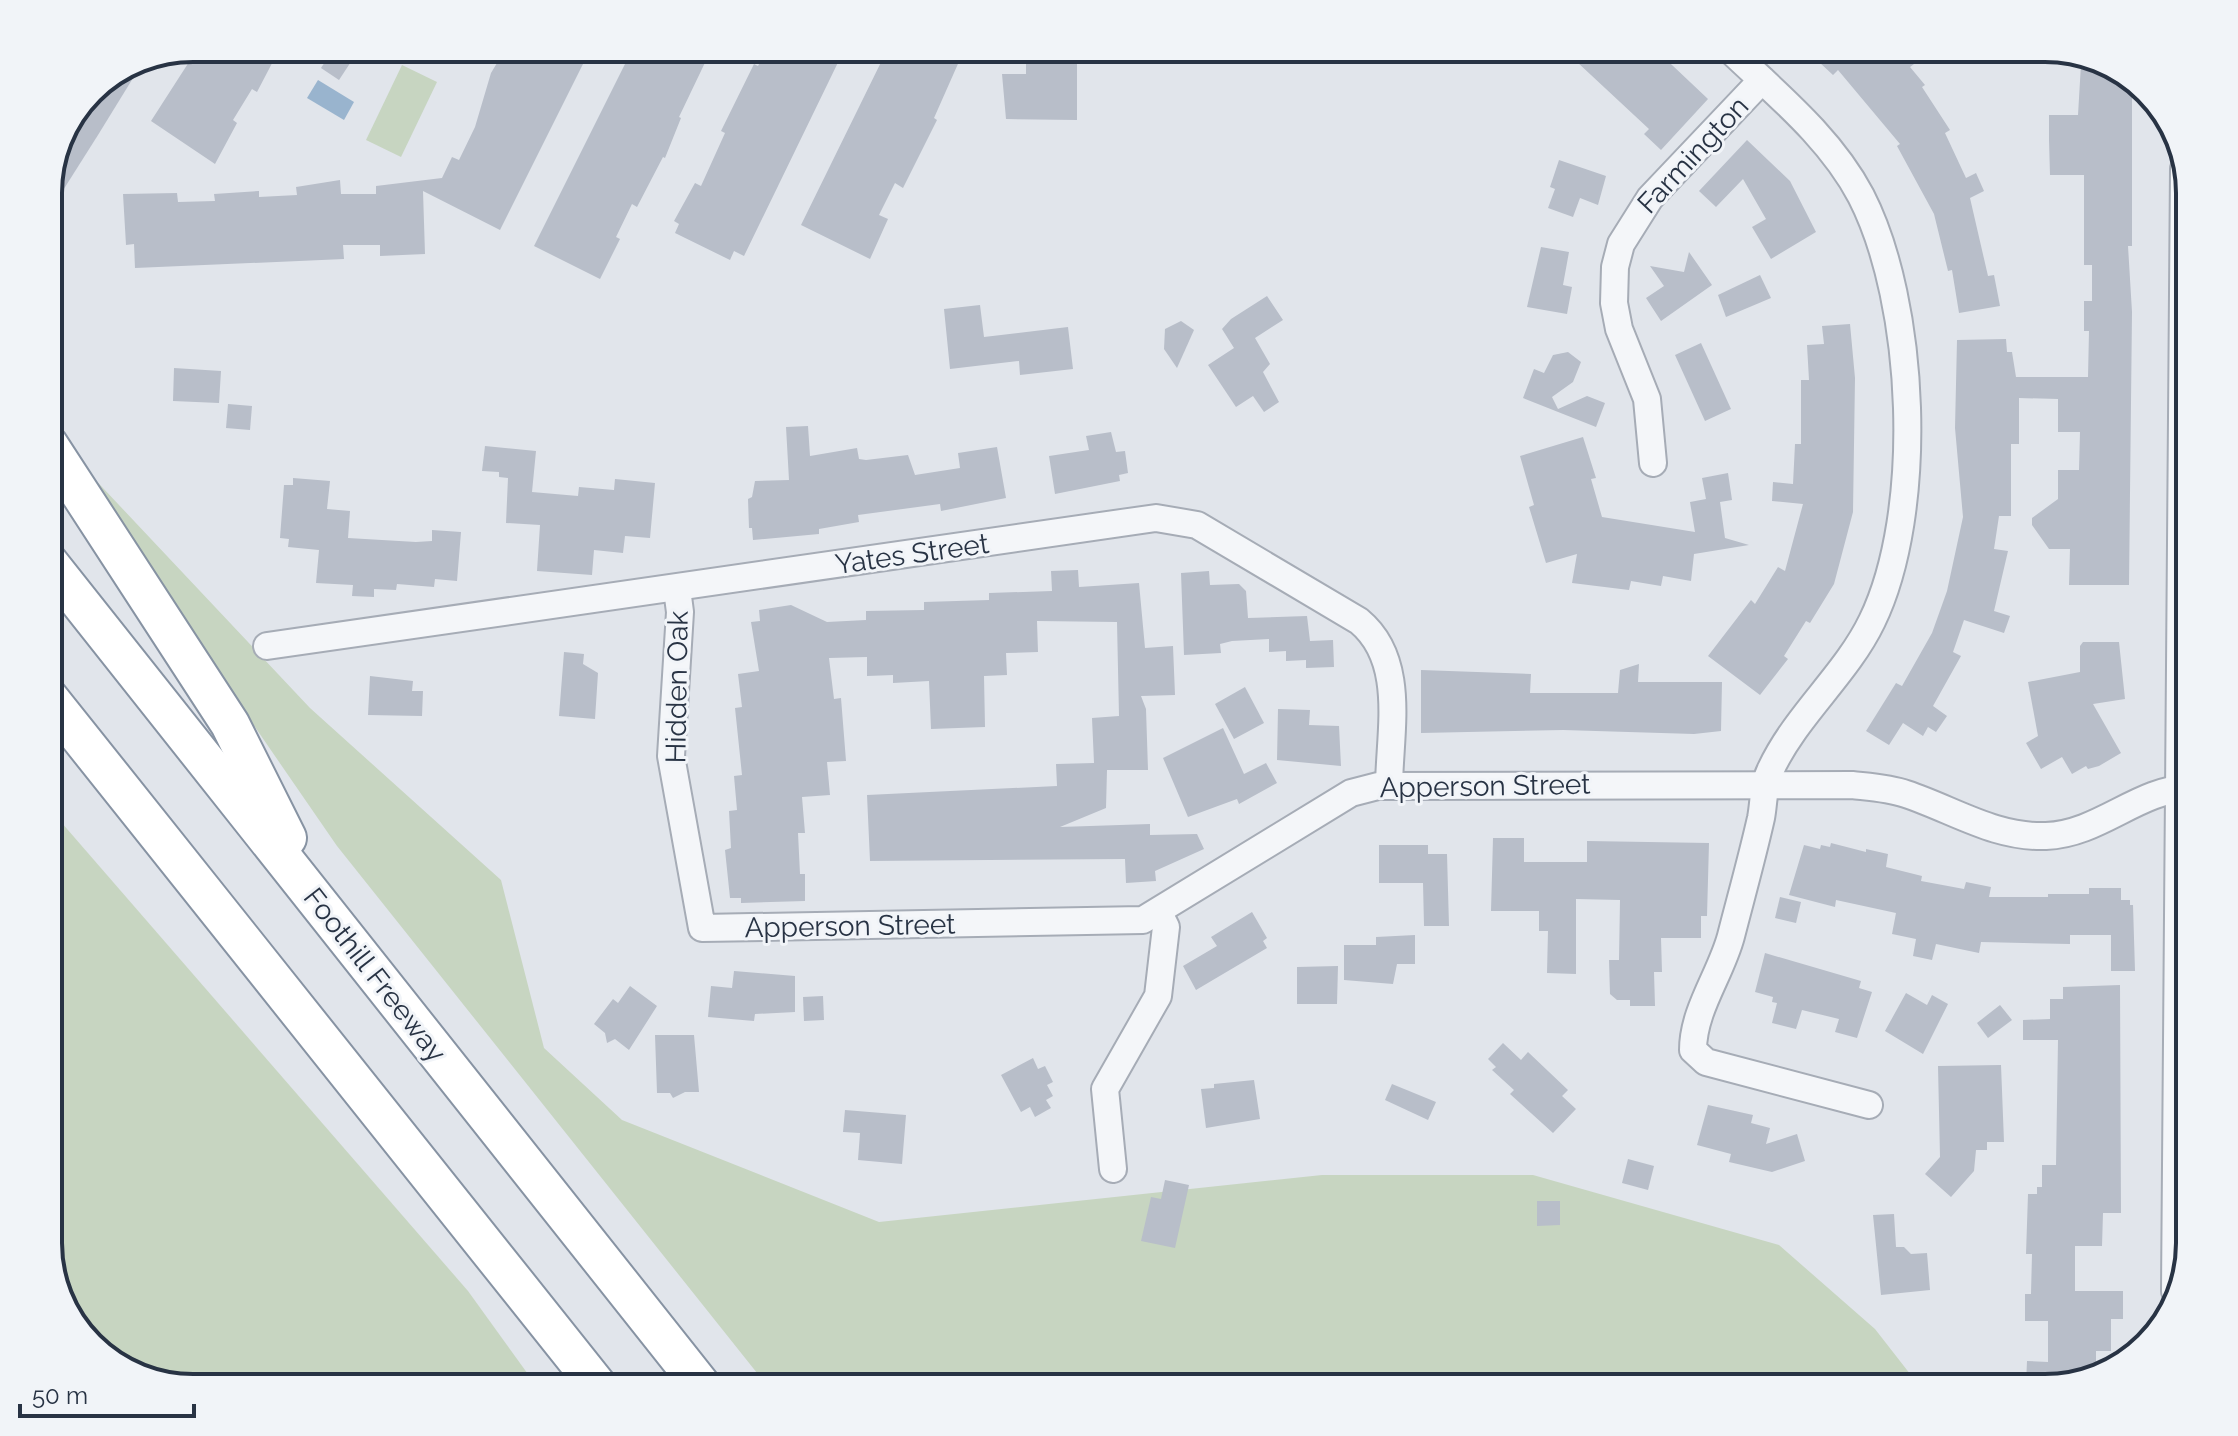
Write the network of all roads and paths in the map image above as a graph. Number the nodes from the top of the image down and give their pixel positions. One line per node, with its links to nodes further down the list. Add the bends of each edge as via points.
1 (1743, 62): 2 (street)
2 (1762, 80): 3 (street, Farmington, via 1637,213 1621,244 1614,303 1647,399); 11 (street, via 1839,163 1860,195 1885,253 1904,346 1905,439 1900,533 1884,591 1871,622 1783,749)
3 (1653, 463)
4 (62, 466): 13 (highway, via 230,724)
5 (62, 580): 13 (highway, Foothill Freeway)
6 (677, 589): 7 (street, Yates Street); 10 (street, Yates Street, via 1156,518 1187,522 1359,621 1381,642 1391,672); 15 (street, Hidden Oak, via 671,756)
7 (267, 646)
8 (62, 715): 16 (highway)
9 (62, 741): 16 (highway)
10 (1389, 785): 11 (street, Apperson Street); 14 (street, Apperson Street, via 1351,793)
11 (1766, 785): 12 (street, Apperson Street, via 1887,788 1999,831 2033,836 2086,829); 17 (street, via 1725,958 1693,1029 1693,1050 1706,1062)
12 (2176, 788)
13 (322, 909): 20 (highway, Foothill Freeway)
14 (1159, 913): 15 (street, Apperson Street, via 1134,921); 18 (street, via 1166,927 1158,996 1105,1089)
15 (702, 928)
16 (255, 957): 19 (highway)
17 (1869, 1105)
18 (1113, 1169)
19 (588, 1374)
20 (692, 1374)

